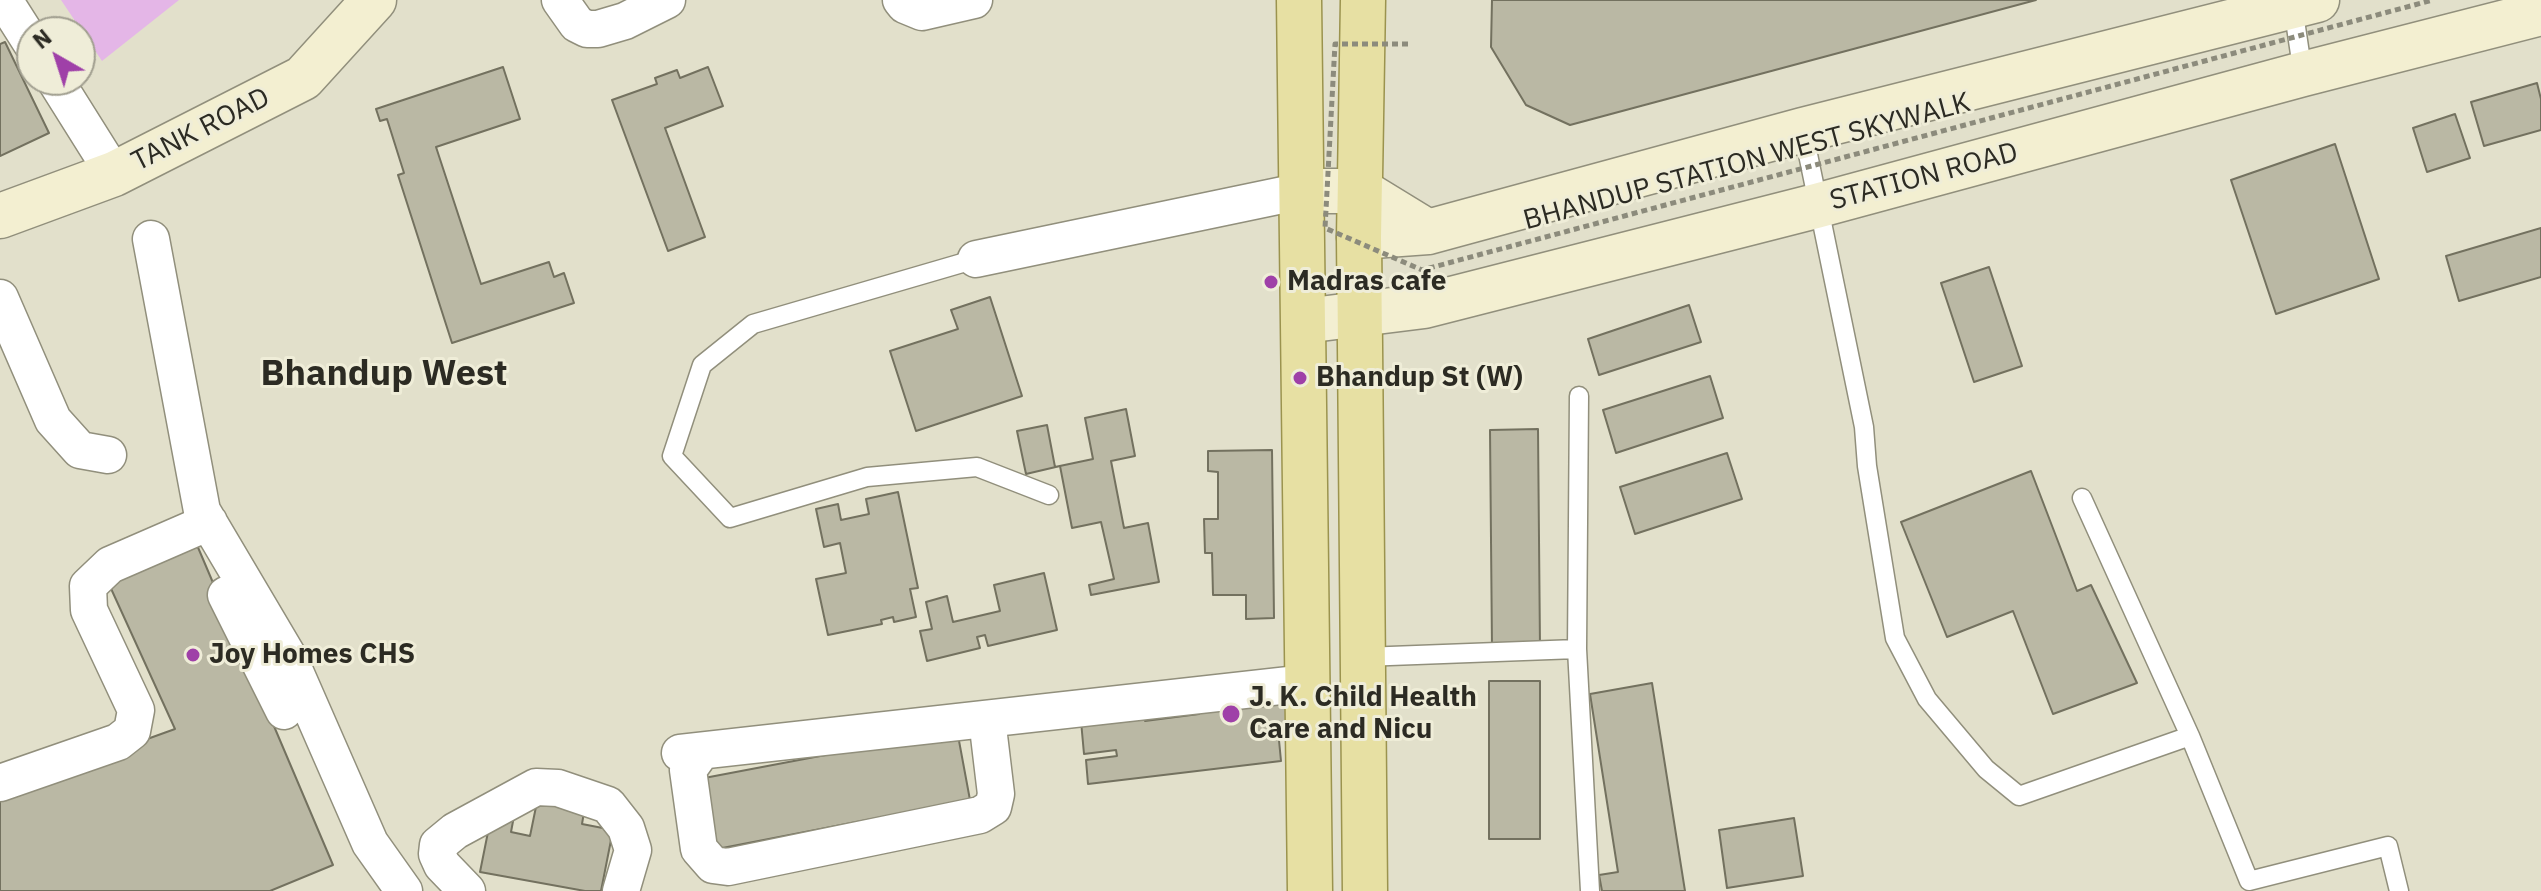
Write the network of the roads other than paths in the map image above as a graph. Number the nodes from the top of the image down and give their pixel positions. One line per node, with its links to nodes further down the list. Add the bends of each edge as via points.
1 (374, 0): 15 (street, TANK ROAD, via 303,78)
2 (560, 0): 3 (street, via 587,29 625,21)
3 (667, 0)
4 (901, 0): 5 (street, via 922,12)
5 (974, 0)
6 (1299, 0): 16 (main road)
7 (1363, 0): 17 (main road)
8 (2300, 2): 12 (lane); 14 (street)
9 (4, 3): 11 (street)
10 (2541, 13): 12 (street, STATION ROAD)
11 (16, 21)
12 (2303, 74): 18 (street, STATION ROAD)
13 (65, 96): 15 (street)
14 (1803, 130): 18 (lane); 20 (street)
15 (114, 174): 19 (street, TANK ROAD)
16 (1302, 191): 17 (street); 23 (street); 26 (main road)
17 (1361, 191): 20 (street); 21 (main road)
18 (1816, 206): 25 (street, STATION ROAD, via 1424,306); 37 (lane, via 1864,427 1895,638 1927,699 1986,769 2019,796)
19 (0, 216)
20 (1428, 232): 21 (street)
21 (1359, 237): 25 (main road)
22 (151, 239): 31 (street)
23 (976, 259): 29 (lane, via 753,324 702,365 672,456 730,518 867,477 977,467)
24 (0, 298): 28 (street, via 53,420 80,450)
25 (1360, 314): 26 (street, STATION ROAD); 33 (main road)
26 (1304, 321): 34 (main road)
27 (1579, 396): 32 (lane)
28 (108, 455)
29 (1049, 495)
30 (2082, 498): 37 (lane)
31 (201, 526): 35 (street); 38 (street, via 110,565 88,586 89,610 136,710 132,731 118,742); 40 (street, via 289,658 370,843)
32 (1577, 649): 33 (lane); 44 (lane)
33 (1363, 657): 43 (main road)
34 (1307, 683): 36 (street); 42 (main road)
35 (284, 711)
36 (987, 719): 36 (street, via 690,752 699,849 713,865 728,867 980,815 993,807 996,794)
37 (2190, 736): 45 (lane, via 2249,881 2388,846)
38 (0, 783)
39 (457, 889): 41 (street, via 437,854 438,845 536,787 558,788 608,805 626,828 633,850)
40 (404, 891)
41 (621, 891)
42 (1310, 891)
43 (1365, 891)
44 (1590, 891)
45 (2399, 891)

